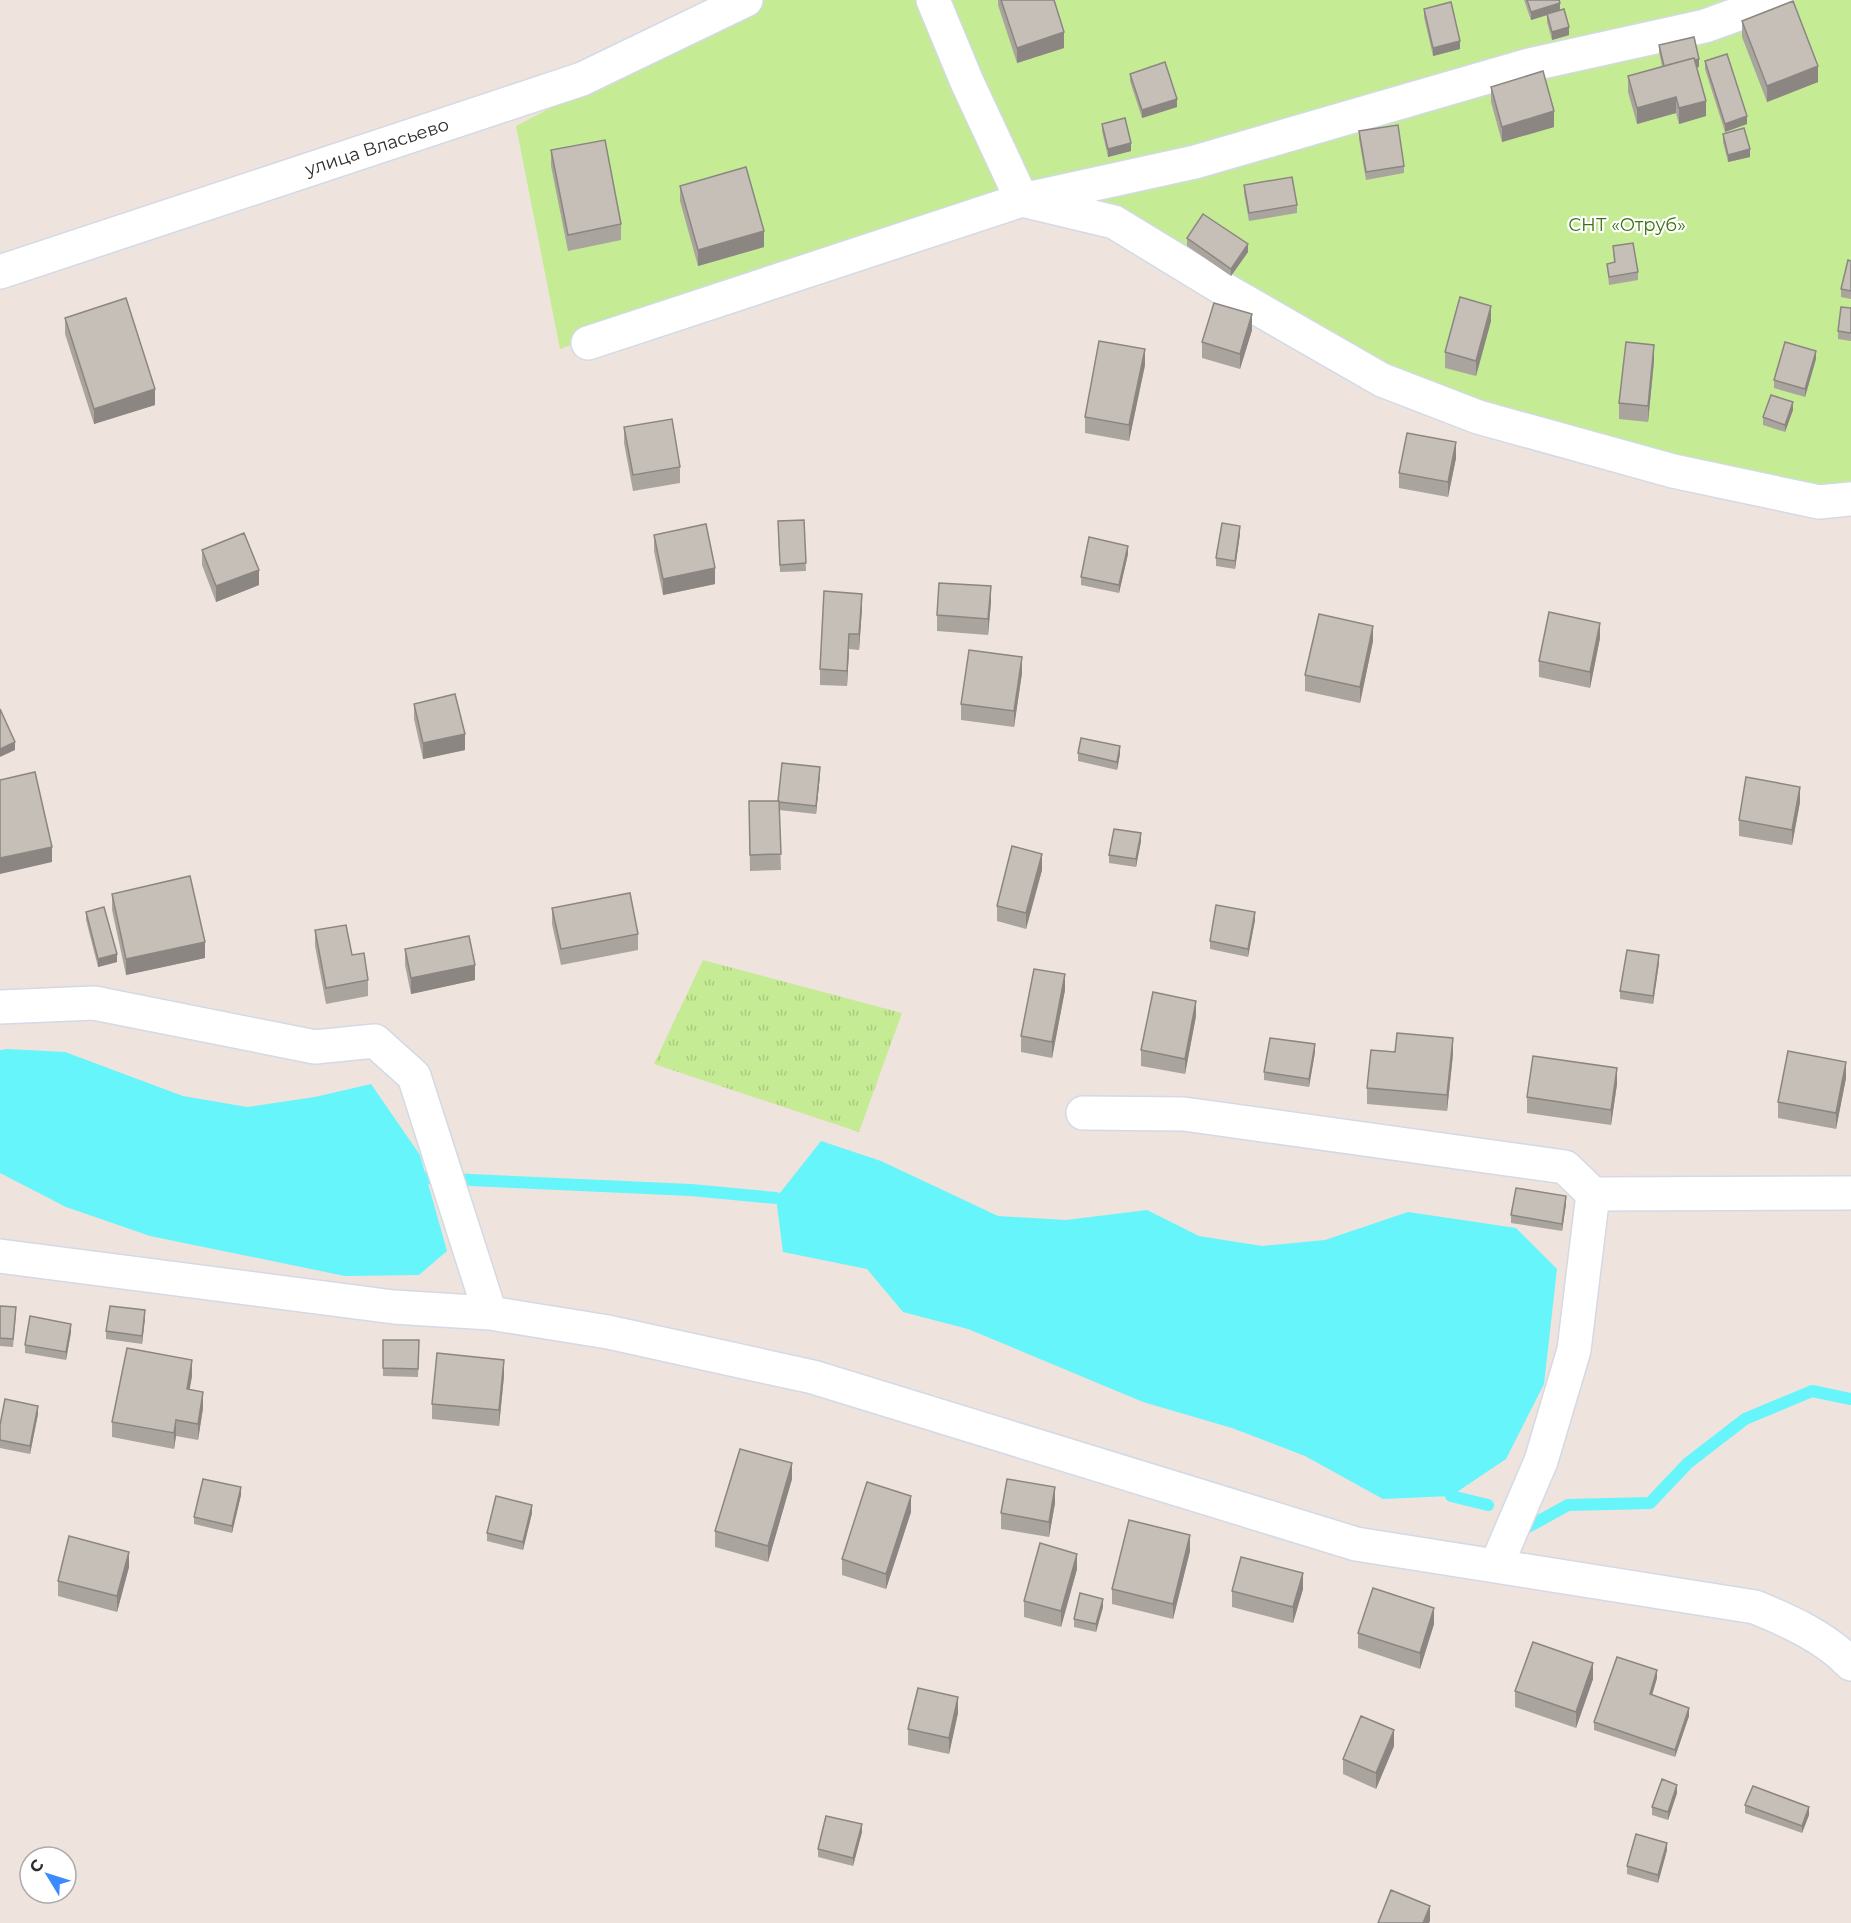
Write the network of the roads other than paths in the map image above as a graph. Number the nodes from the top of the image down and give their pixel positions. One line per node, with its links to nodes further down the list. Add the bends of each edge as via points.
1 (746, 0): 5 (street, улица Власьево, via 582,79)
2 (933, 0): 4 (street)
3 (1777, 0): 4 (street, via 1705,26 1529,65 1194,162)
4 (1022, 200): 6 (street); 7 (street, via 1114,222 1382,380 1478,417 1673,471 1819,502)
5 (0, 272)
6 (588, 343)
7 (1851, 499)
8 (0, 1007): 13 (street, via 94,1003 315,1047 375,1041 414,1076)
9 (1083, 1113): 11 (street, via 1184,1114 1565,1167)
10 (1851, 1193): 11 (street)
11 (1593, 1194): 14 (street, via 1574,1350 1541,1461)
12 (0, 1256): 13 (street, via 394,1308)
13 (490, 1313): 14 (street, via 608,1332 813,1377 1356,1544)
14 (1496, 1566): 15 (street, via 1755,1607 1828,1644)
15 (1851, 1664)

